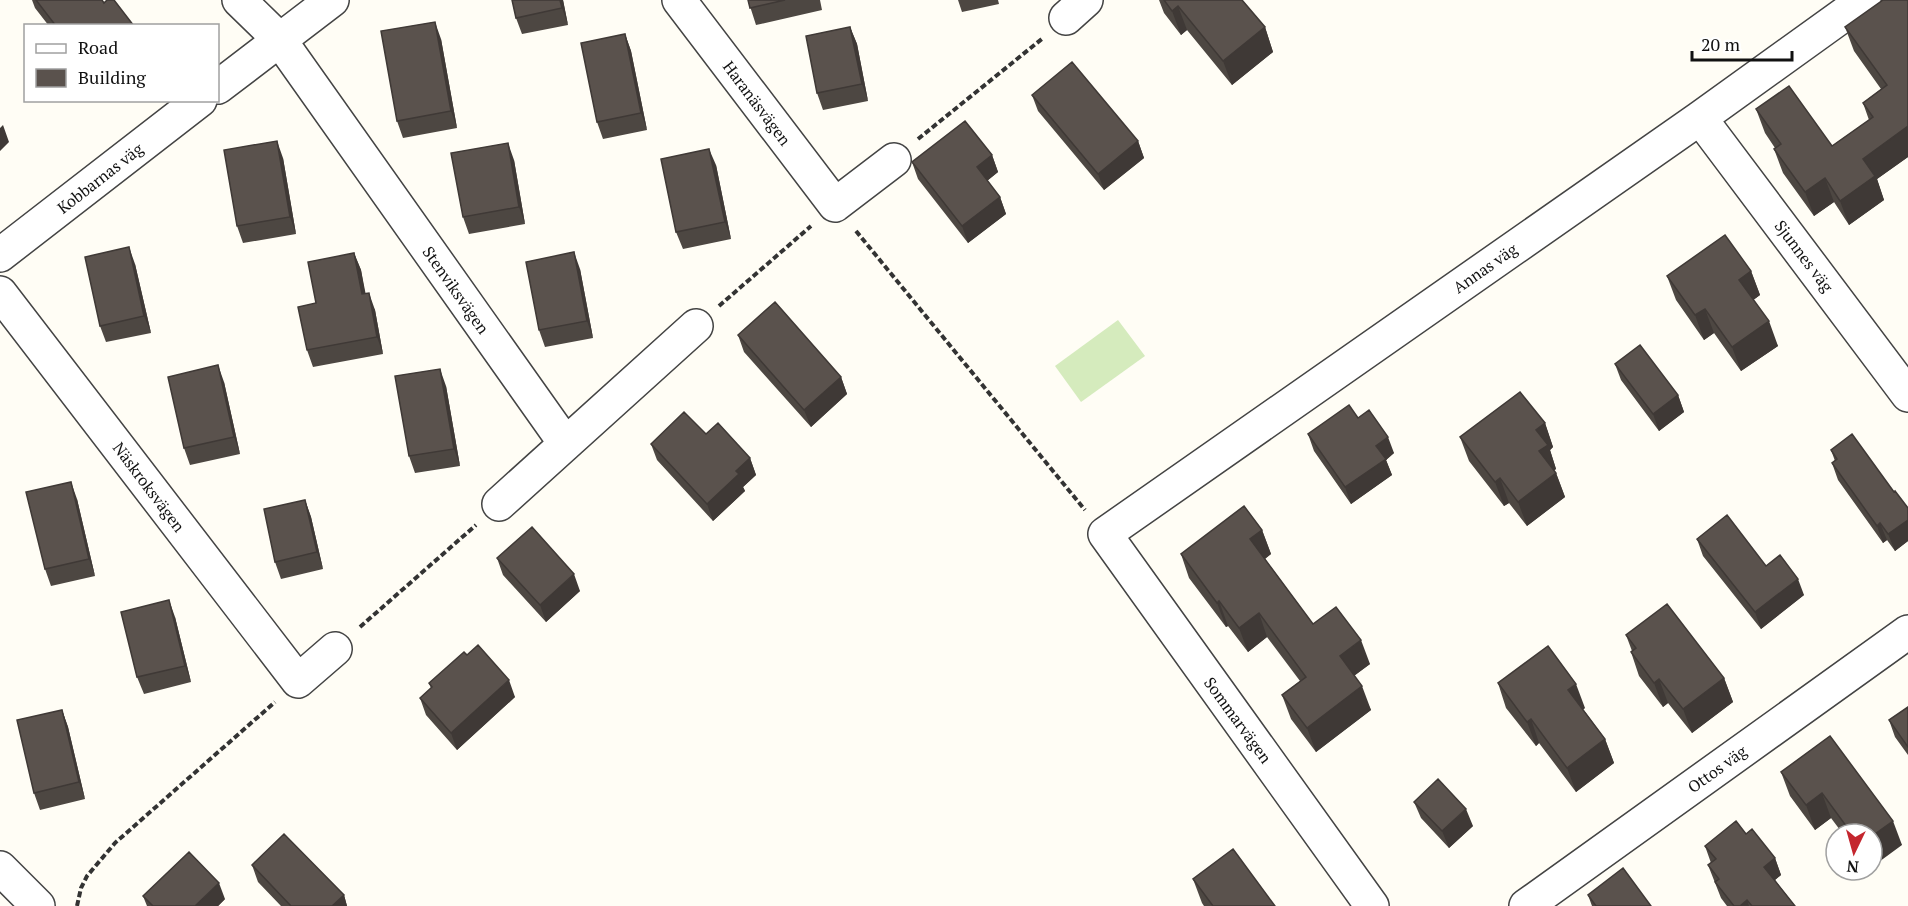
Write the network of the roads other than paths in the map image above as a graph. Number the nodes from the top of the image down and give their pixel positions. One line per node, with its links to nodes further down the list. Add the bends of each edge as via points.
1 (239, 0): 5 (street, Stenviksvägen)
2 (332, 0): 5 (street)
3 (679, 0): 9 (street, Haranäsvägen, via 835,206)
4 (1864, 0): 8 (street, Annas väg)
5 (279, 39): 6 (street); 14 (street, Stenviksvägen)
6 (219, 86)
7 (197, 102): 10 (street, Kobbarnas väg)
8 (1700, 118): 13 (street, Sjunnes väg); 16 (street, Annas väg)
9 (894, 160)
10 (0, 255)
11 (0, 293): 18 (street, Näskroksvägen, via 298,681)
12 (696, 326): 14 (street)
13 (1908, 395)
14 (565, 443): 15 (street)
15 (499, 504)
16 (1105, 534): 21 (street, Sommarvägen)
17 (1908, 632): 22 (street, Ottos väg)
18 (335, 649)
19 (0, 868): 20 (street)
20 (38, 906)
21 (1372, 906)
22 (1526, 906)

